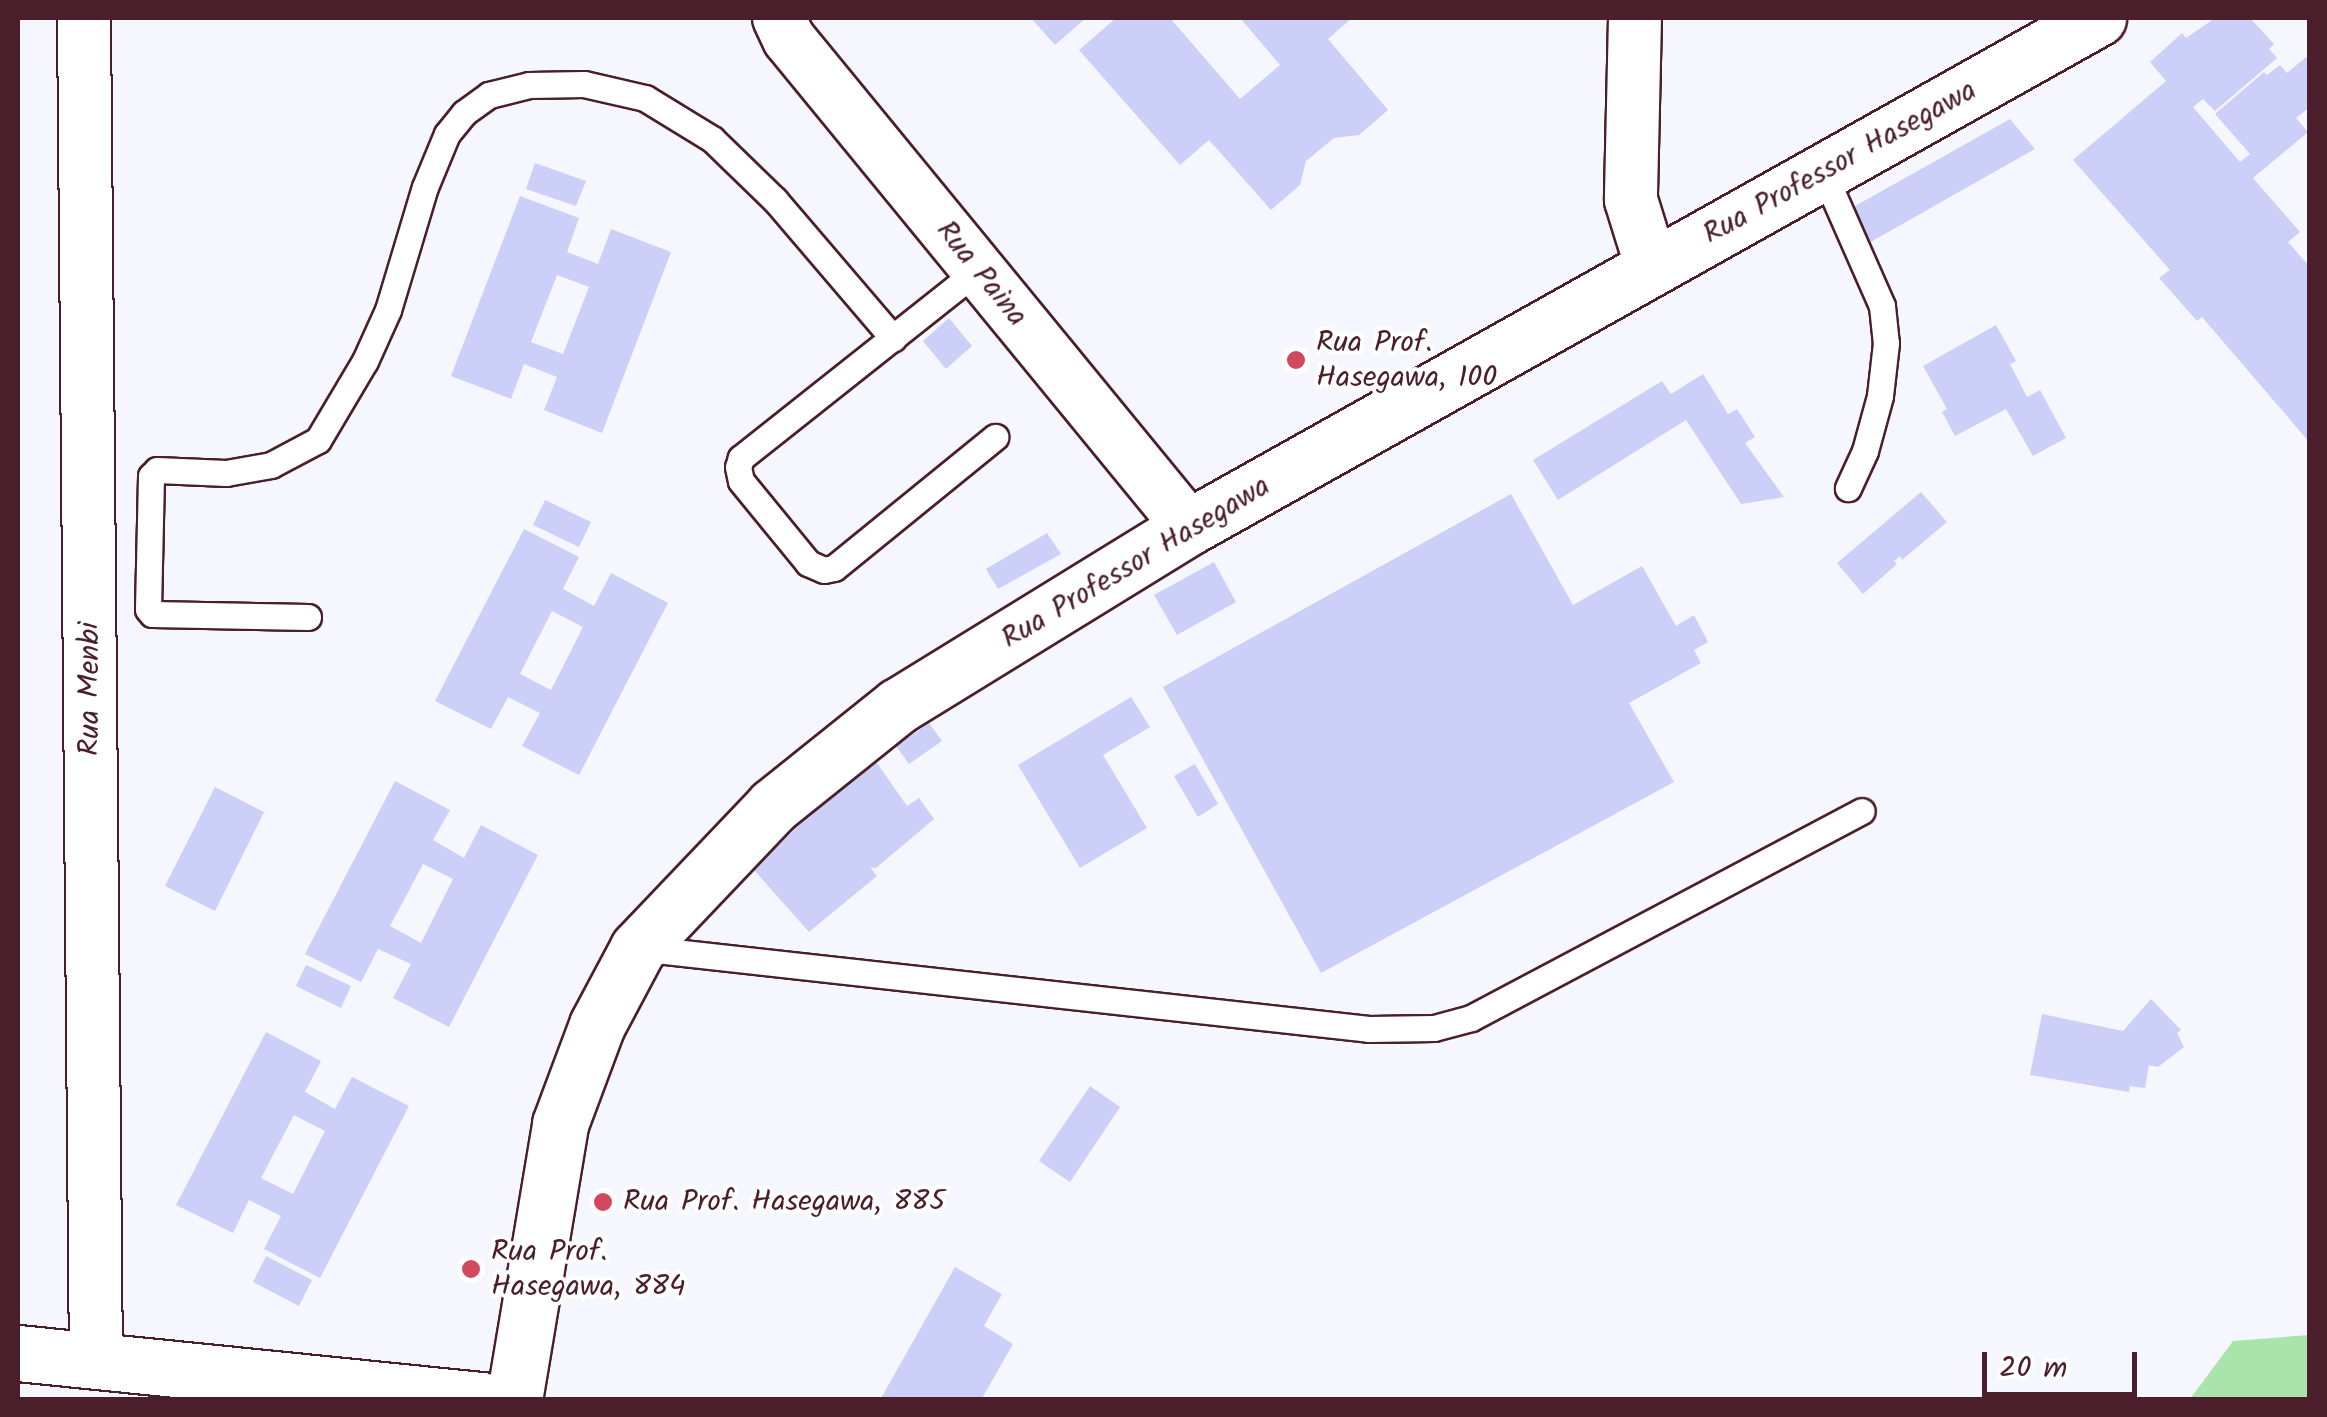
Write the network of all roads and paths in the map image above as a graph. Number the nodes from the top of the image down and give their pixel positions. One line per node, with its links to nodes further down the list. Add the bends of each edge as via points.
1 (84, 18): 16 (street, Rua Menbi)
2 (778, 18): 7 (street, Rua Paina)
3 (1635, 18): 6 (street, via 1631,200)
4 (2098, 18): 5 (street, Rua Professor Hasegawa)
5 (1822, 172): 6 (street, Rua Professor Hasegawa); 10 (lane, via 1882,306 1886,343 1875,414)
6 (1652, 268): 11 (street, Rua Professor Hasegawa)
7 (978, 270): 8 (lane); 11 (street, Rua Paina)
8 (893, 338): 9 (lane, via 741,458 740,480 808,563 834,568); 12 (lane, via 775,200 712,139 645,98 584,84 529,84 490,95 447,134 388,310 318,440 271,465 226,473 165,469 151,476 152,614)
9 (995, 437)
10 (1848, 488)
11 (1189, 527): 14 (street, Rua Professor Hasegawa, via 898,706 772,806)
12 (308, 616)
13 (1862, 812): 14 (lane, via 1470,1018 1434,1028 1369,1029)
14 (638, 948): 18 (street, Rua Professor Hasegawa, via 597,1025 560,1124)
15 (18, 1353): 16 (street)
16 (96, 1360): 17 (street)
17 (483, 1400)
18 (514, 1400)

